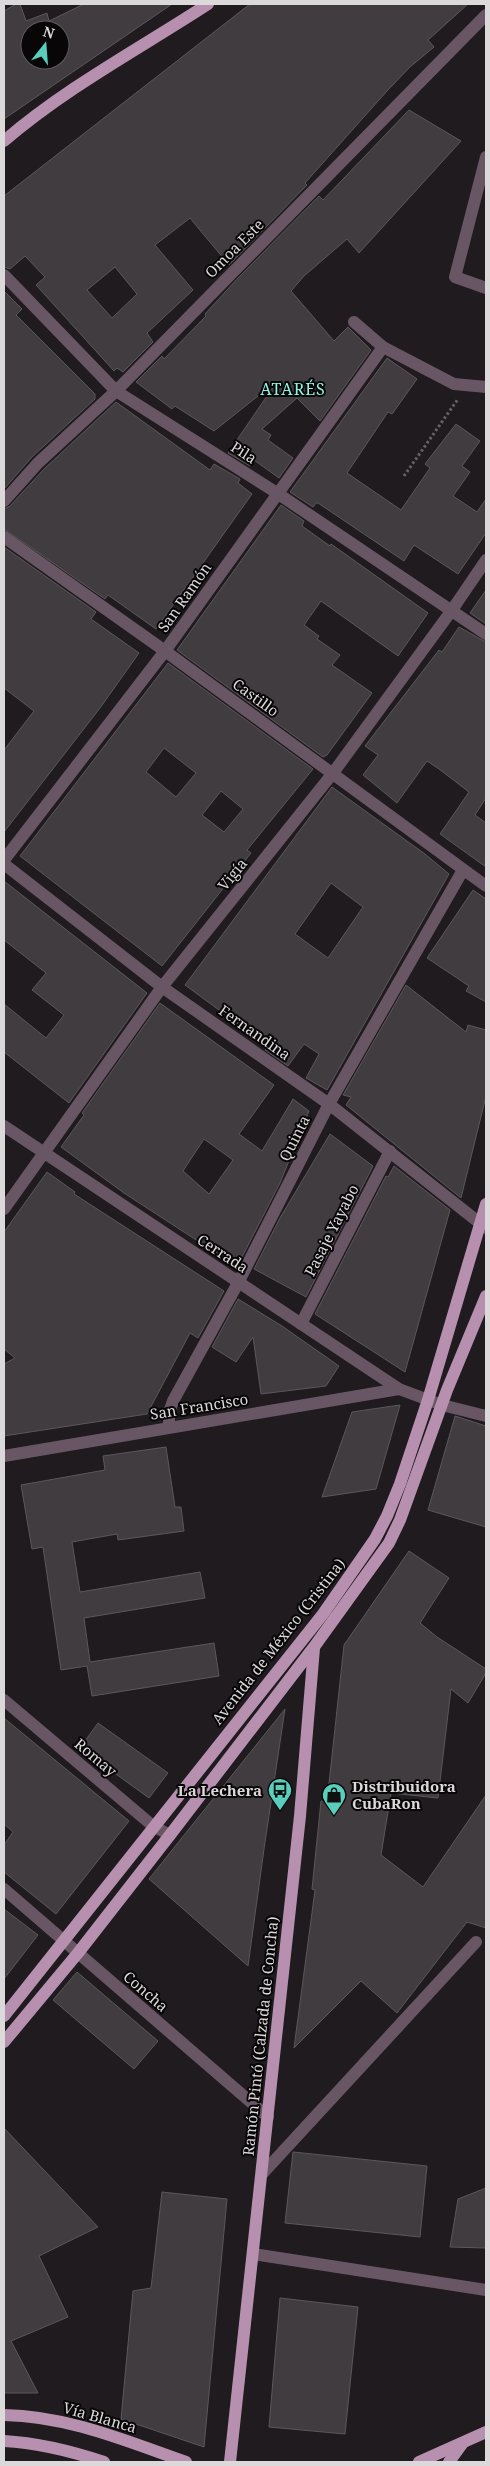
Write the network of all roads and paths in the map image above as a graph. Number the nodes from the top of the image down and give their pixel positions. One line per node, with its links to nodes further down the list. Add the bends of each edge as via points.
1 (208, 4): 3 (main road, via 78,85)
2 (486, 15): 11 (street, Omoa Este)
3 (4, 141)
4 (486, 157): 6 (street, via 455,277)
5 (4, 276): 11 (street, Pila)
6 (486, 288)
7 (354, 322): 8 (street)
8 (382, 347): 9 (street, via 454,384); 13 (street, San Ramón)
9 (467, 385): 10 (street); 12 (path)
10 (486, 387)
11 (116, 391): 13 (street, Pila); 14 (street, Omoa Este, via 38,463)
12 (404, 476)
13 (277, 493): 17 (street, Pila); 19 (street, San Ramón)
14 (4, 502)
15 (4, 537): 19 (street, Castillo)
16 (486, 560): 17 (street, Vigía)
17 (452, 610): 18 (street, Pila); 20 (street, Vigía)
18 (486, 634)
19 (165, 651): 20 (street, Castillo); 21 (street, San Ramón)
20 (333, 773): 23 (street, Castillo); 25 (street, Vigía)
21 (4, 860)
22 (4, 864): 25 (street, Fernandina)
23 (463, 870): 24 (street, Castillo); 26 (street, Quinta)
24 (486, 886)
25 (162, 987): 26 (street, Fernandina); 29 (street, Vigía)
26 (329, 1104): 28 (street, Fernandina); 33 (street, Quinta)
27 (4, 1126): 29 (street, Cerrada)
28 (390, 1151): 32 (street, Fernandina); 35 (street, Pasaje Yayabo)
29 (42, 1154): 31 (street, Vigía); 33 (street, Cerrada)
30 (486, 1204): 32 (main road, Avenida de México (Cristina))
31 (4, 1209)
32 (483, 1227): 37 (main road, Avenida de México (Cristina))
33 (238, 1282): 35 (street, Cerrada); 40 (street, Quinta, via 173,1401)
34 (486, 1296): 38 (main road, Avenida de México (Cristina))
35 (301, 1324): 36 (street, Cerrada)
36 (399, 1389): 37 (street, Cerrada); 40 (street, San Francisco)
37 (428, 1400): 38 (street, Cerrada); 42 (main road, Avenida de México (Cristina), via 388,1516)
38 (442, 1405): 39 (street, Cerrada); 43 (main road, Avenida de México (Cristina), via 389,1544)
39 (486, 1416)
40 (169, 1427): 41 (street, San Francisco)
41 (4, 1456)
42 (323, 1614): 43 (main road, Ramón Pintó (Calzada de Concha)); 45 (main road, Avenida de México (Cristina))
43 (314, 1647): 46 (main road, Avenida de México (Cristina)); 53 (main road, Ramón Pintó (Calzada de Concha), via 300,1816)
44 (4, 1700): 45 (street, Romay)
45 (153, 1826): 46 (street, Romay); 48 (main road, Avenida de México (Cristina))
46 (170, 1835): 50 (main road, Avenida de México (Cristina))
47 (4, 1889): 48 (street, Concha)
48 (64, 1940): 50 (street, Concha); 51 (main road, Avenida de México (Cristina))
49 (476, 1942): 54 (street)
50 (78, 1953): 52 (main road, Avenida de México (Cristina)); 53 (street, Concha)
51 (4, 2016)
52 (4, 2042)
53 (268, 2117): 54 (main road, Ramón Pintó (Calzada de Concha))
54 (263, 2173): 55 (main road, Ramón Pintó (Calzada de Concha))
55 (253, 2254): 56 (street); 63 (main road, Ramón Pintó (Calzada de Concha))
56 (486, 2290)
57 (4, 2416): 62 (main road, Vía Blanca, via 30,2416 68,2423)
58 (486, 2432): 60 (main road)
59 (4, 2441): 61 (main road, via 31,2442)
60 (462, 2444): 64 (main road); 65 (main road)
61 (104, 2462)
62 (186, 2462)
63 (230, 2462)
64 (419, 2462)
65 (450, 2462)

